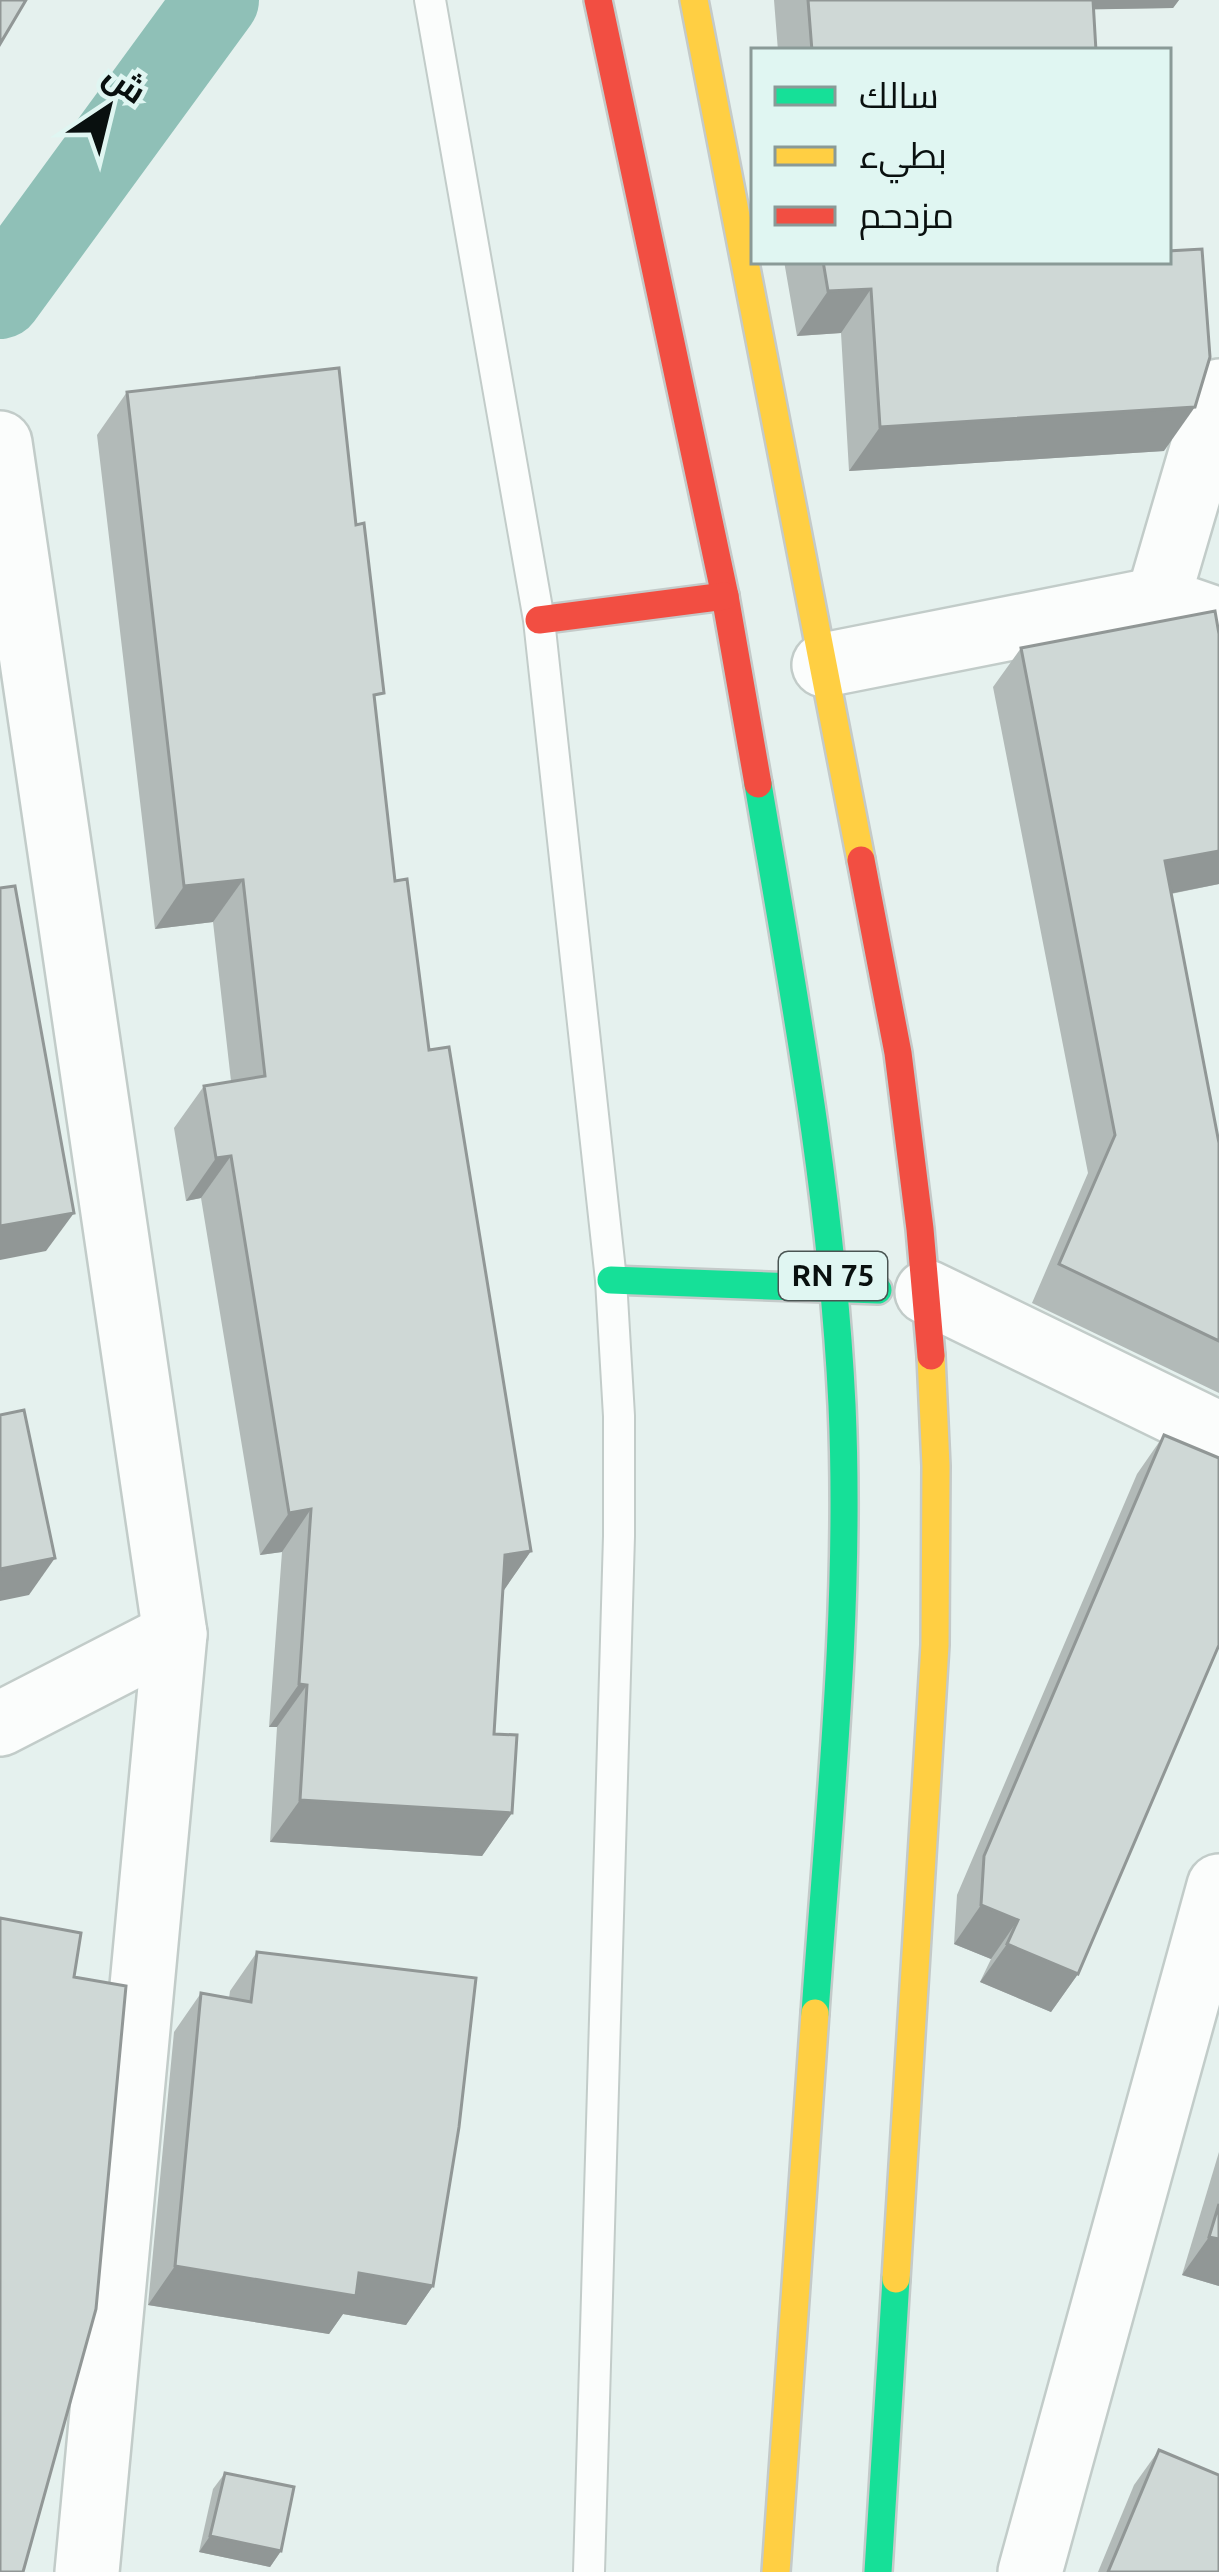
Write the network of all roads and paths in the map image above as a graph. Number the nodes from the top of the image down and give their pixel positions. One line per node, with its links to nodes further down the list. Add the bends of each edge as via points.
1 (430, 0): 8 (lane)
2 (598, 0): 6 (main road, RN 75)
3 (694, 0): 10 (main road, RN 75)
4 (1219, 391): 7 (street)
5 (0, 443): 15 (street)
6 (725, 596): 8 (main road); 12 (main road, RN 75, via 808,1076)
7 (1157, 599): 9 (street); 10 (street)
8 (539, 620): 11 (lane)
9 (1219, 620)
10 (824, 665): 13 (main road, RN 75, via 898,1052)
11 (611, 1280): 12 (main road); 19 (lane, via 620,1536)
12 (834, 1288): 13 (main road); 20 (main road, RN 75, via 841,1645)
13 (926, 1292): 14 (street); 21 (main road, RN 75, via 934,1645)
14 (1219, 1434)
15 (175, 1634): 16 (street); 18 (street)
16 (0, 1724)
17 (1219, 1886): 22 (street)
18 (87, 2572)
19 (590, 2572)
20 (776, 2572)
21 (878, 2572)
22 (1030, 2572)

